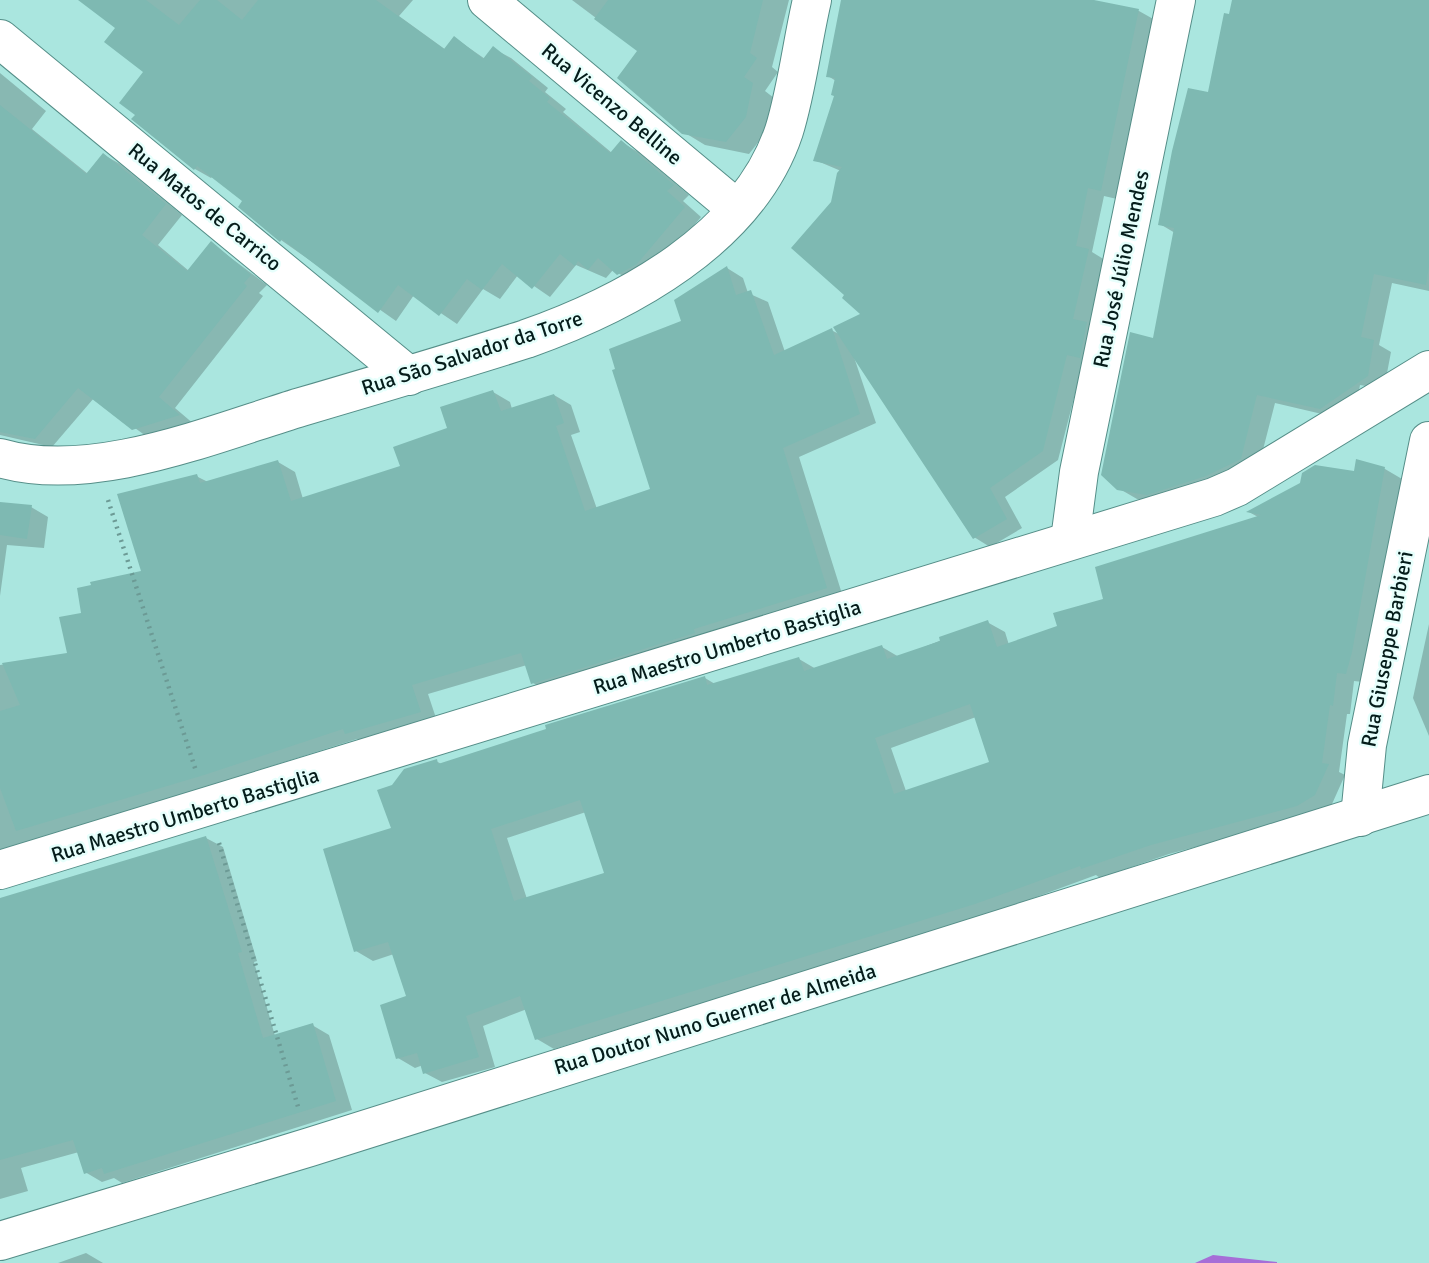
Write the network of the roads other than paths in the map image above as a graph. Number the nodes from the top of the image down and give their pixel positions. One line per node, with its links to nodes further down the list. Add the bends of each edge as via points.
1 (486, 0): 5 (street, Rua Vicenzo Belline)
2 (811, 0): 5 (street, Rua São Salvador da Torre, via 783,132 771,160)
3 (1176, 0): 10 (street, Rua José Júlio Mendes, via 1079,472)
4 (0, 39): 7 (street, Rua Matos de Carrico)
5 (737, 209): 7 (street, Rua São Salvador da Torre, via 696,250 616,302 578,321)
6 (1429, 370): 10 (street, Rua Maestro Umberto Bastiglia, via 1237,487)
7 (409, 376): 9 (street, Rua São Salvador da Torre, via 118,460 52,467)
8 (1429, 441): 12 (street, Rua Giuseppe Barbieri, via 1370,732)
9 (0, 458)
10 (1070, 540): 13 (street, Rua Maestro Umberto Bastiglia)
11 (1429, 794): 12 (street, Rua Doutor Nuno Guerner de Almeida)
12 (1360, 817): 14 (street, Rua Doutor Nuno Guerner de Almeida)
13 (0, 870)
14 (0, 1241)

